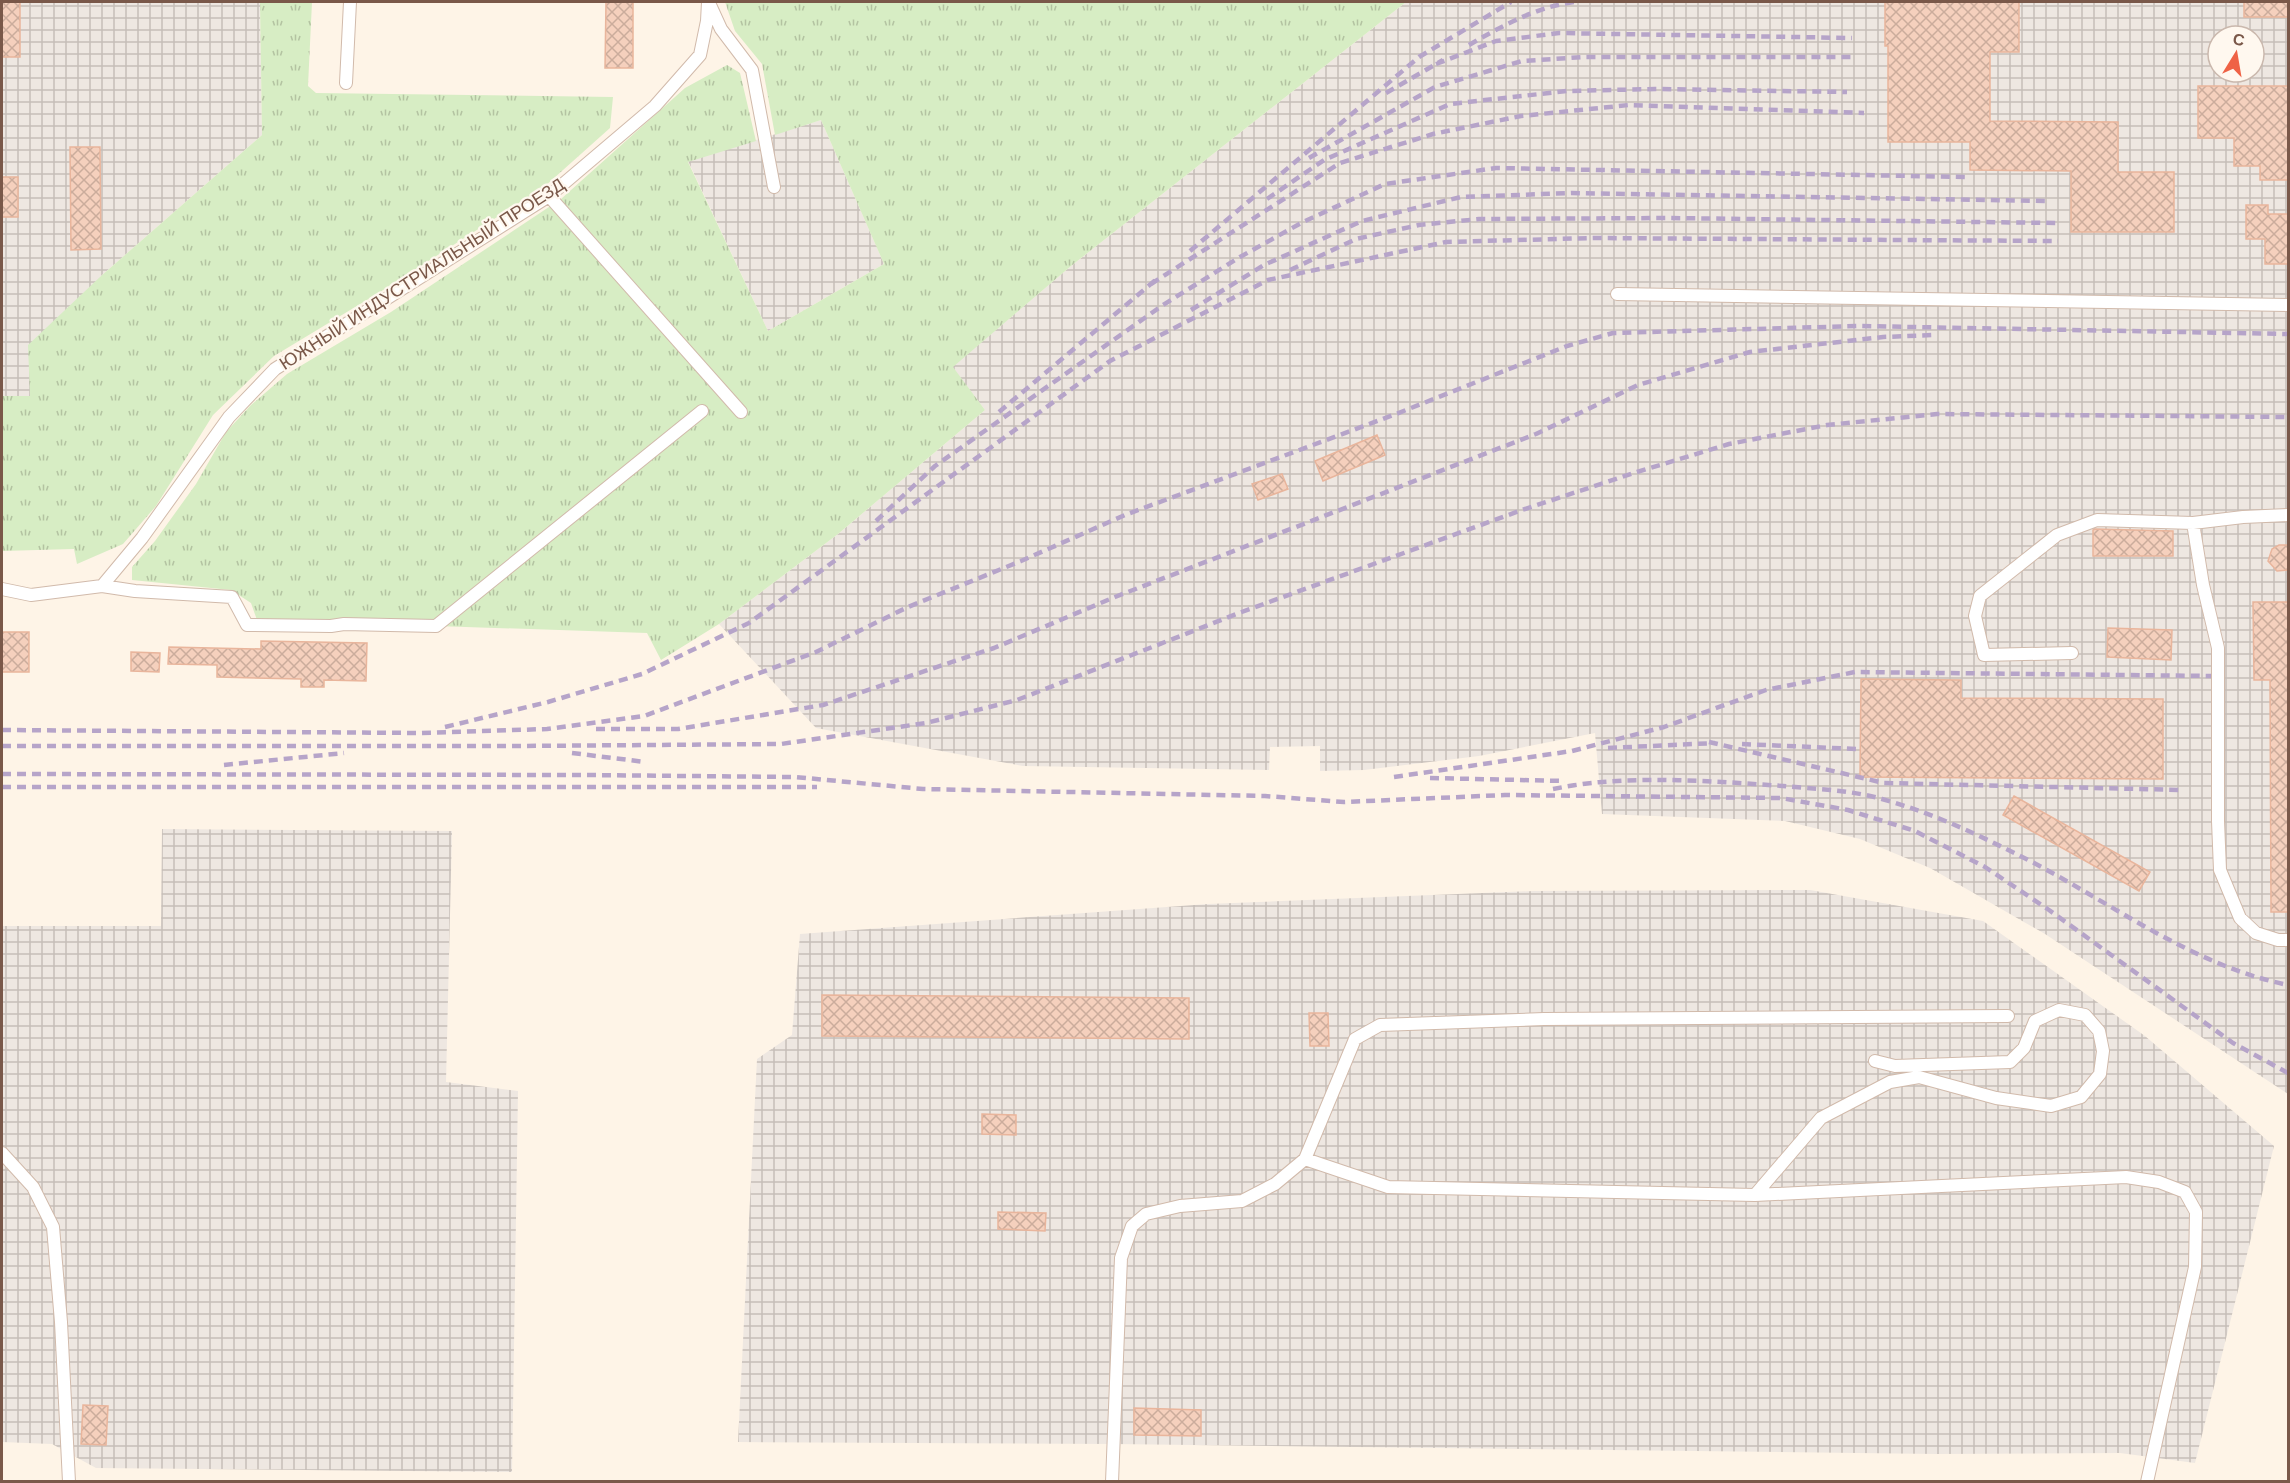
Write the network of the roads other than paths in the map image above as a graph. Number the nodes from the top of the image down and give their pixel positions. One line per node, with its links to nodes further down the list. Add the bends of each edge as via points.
1 (350, 2): 3 (lane)
2 (708, 2): 4 (lane, via 721,29 752,70); 5 (lane, ЮЖНЫЙ ИНДУСТРИАЛЬНЫЙ ПРОЕЗД, via 700,55 655,106)
3 (346, 83)
4 (774, 187)
5 (549, 196): 9 (lane); 12 (lane, ЮЖНЫЙ ИНДУСТРИАЛЬНЫЙ ПРОЕЗД, via 275,369 229,417 142,538)
6 (1617, 294): 7 (lane)
7 (2289, 305)
8 (702, 411): 12 (lane, via 436,626 247,626 232,597)
9 (741, 412)
10 (2289, 515): 11 (lane)
11 (2193, 523): 14 (lane, via 2097,520 2057,536 1980,596 1975,616 1984,655); 15 (lane, via 2218,648 2220,870 2240,918 2256,933)
12 (102, 586): 13 (lane, via 31,595)
13 (2, 589)
14 (2072, 653)
15 (2289, 940)
16 (2008, 1016): 19 (lane, via 1544,1019 1380,1025 1355,1039)
17 (1875, 1061): 20 (lane, via 1895,1066 2010,1062 2024,1048 2035,1021 2059,1011 2085,1016 2099,1031 2103,1051 2100,1074 2081,1097 2051,1106 1996,1098 1919,1077 1890,1082 1821,1118)
18 (2, 1153): 21 (lane, via 33,1187 53,1227)
19 (1305, 1159): 20 (lane, via 1388,1187); 22 (lane, via 1275,1184 1242,1201 1180,1206 1146,1214 1132,1226 1121,1258)
20 (1755, 1195): 23 (lane, via 2126,1176 2185,1192 2196,1212 2195,1267)
21 (69, 1482)
22 (1112, 1482)
23 (2147, 1482)

